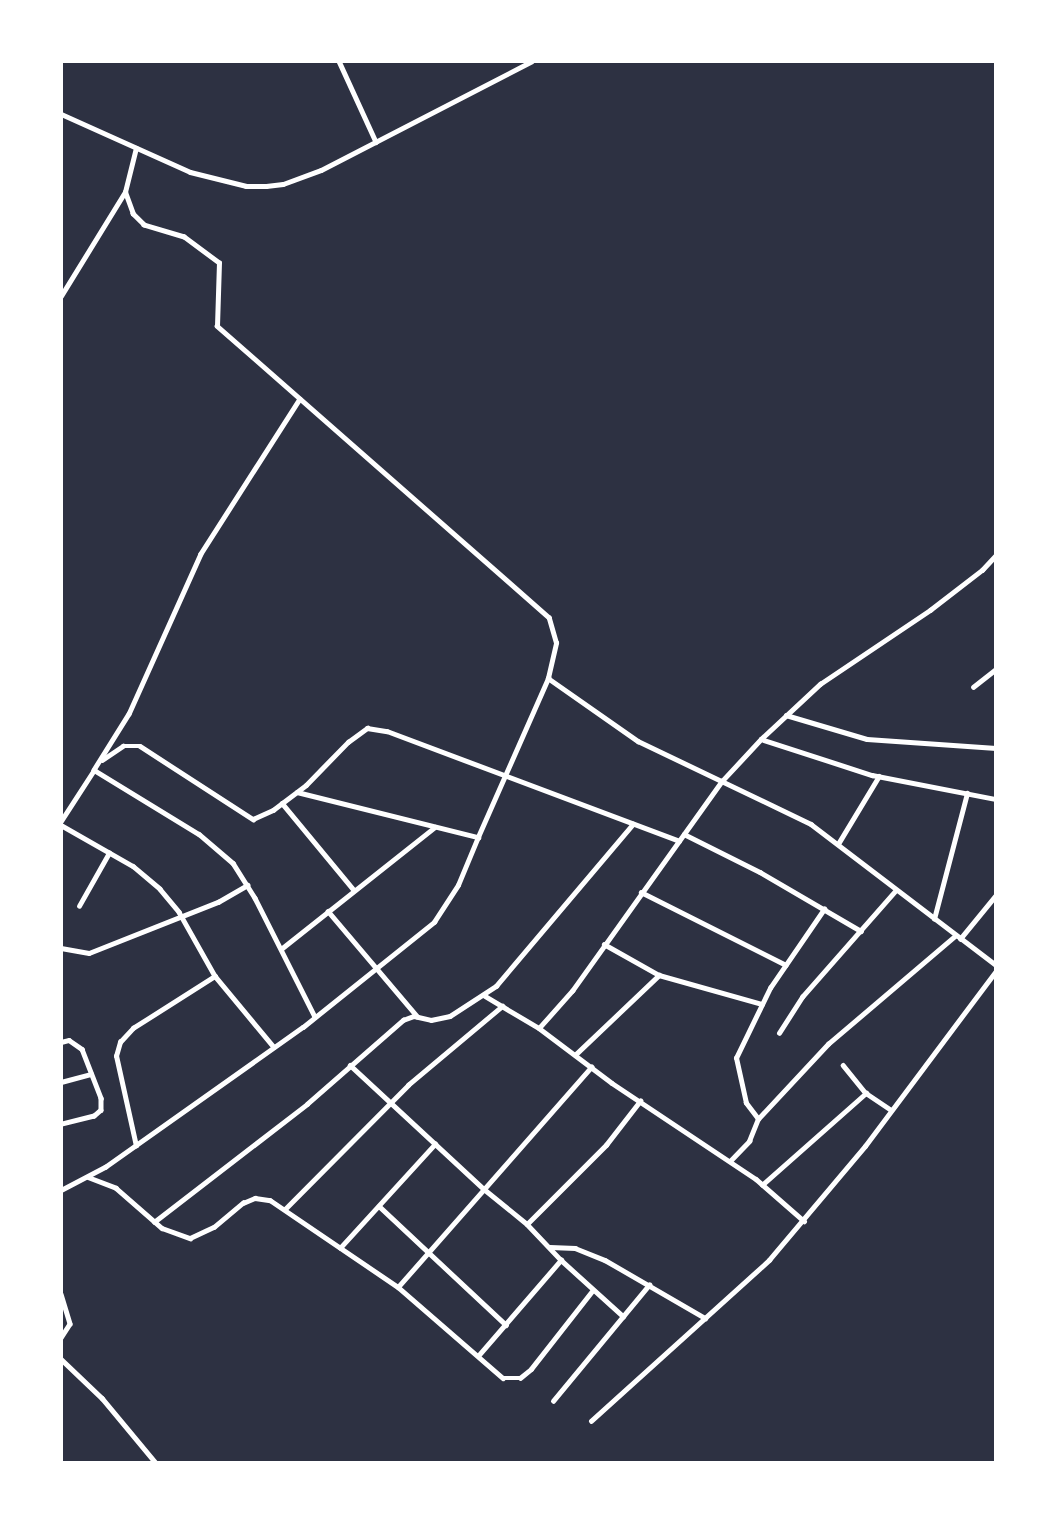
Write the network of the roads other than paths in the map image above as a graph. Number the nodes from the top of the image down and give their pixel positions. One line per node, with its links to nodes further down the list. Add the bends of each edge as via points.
1 (339, 61): 4 (street)
2 (532, 61): 4 (street)
3 (61, 114): 5 (street)
4 (376, 142): 5 (street, via 301,179 266,186 235,184 190,172)
5 (136, 148): 6 (street)
6 (125, 192): 7 (street); 8 (street, via 133,214 144,225 184,237 219,262 217,326)
7 (61, 296)
8 (300, 399): 13 (street, via 549,618 556,643); 18 (street, via 201,554 129,714)
9 (996, 555): 10 (street)
10 (989, 562): 11 (street); 15 (street, via 930,610 820,684)
11 (996, 567)
12 (996, 669): 14 (street)
13 (548, 678): 19 (street); 21 (street, via 638,741)
14 (973, 687)
15 (786, 715): 16 (street); 17 (street, via 867,739)
16 (761, 739): 20 (street); 21 (street)
17 (996, 748)
18 (94, 770): 25 (street, via 111,752 140,746 253,819); 26 (street); 34 (street, via 199,834 233,863)
19 (505, 775): 22 (street, via 387,731 367,728); 27 (street); 30 (street)
20 (879, 776): 23 (street); 32 (street)
21 (722, 781): 29 (street); 32 (street, via 811,824)
22 (297, 792): 25 (street); 28 (street)
23 (967, 793): 24 (street); 43 (street)
24 (996, 799)
25 (282, 803): 35 (street)
26 (61, 823): 33 (street)
27 (633, 824): 31 (street); 54 (street, via 542,934)
28 (435, 827): 30 (street); 35 (street)
29 (684, 834): 31 (street); 40 (street)
30 (478, 837): 50 (street, via 458,885 434,922)
31 (679, 841): 37 (street)
32 (837, 844): 36 (street)
33 (109, 853): 39 (street); 42 (street, via 160,889)
34 (247, 885): 42 (street); 48 (street)
35 (354, 890): 41 (street)
36 (896, 890): 43 (street); 44 (street)
37 (641, 892): 46 (street); 49 (street)
38 (996, 895): 45 (street)
39 (79, 906)
40 (824, 909): 44 (street); 49 (street)
41 (328, 911): 48 (street); 50 (street)
42 (182, 917): 47 (street, via 89,954); 53 (street)
43 (934, 919): 45 (street)
44 (860, 931): 60 (street, via 802,997)
45 (957, 937): 51 (street); 73 (street, via 828,1044)
46 (604, 944): 52 (street); 59 (street)
47 (61, 948)
48 (281, 949): 57 (street)
49 (786, 965): 55 (street)
50 (376, 968): 57 (street); 58 (street)
51 (996, 968): 72 (street)
52 (659, 975): 55 (street); 63 (street)
53 (215, 976): 62 (street); 76 (street, via 134,1028 120,1042 116,1056)
54 (484, 995): 56 (street); 58 (street, via 450,1016)
55 (762, 1004): 73 (street, via 736,1058 746,1103)
56 (502, 1006): 59 (street); 71 (street)
57 (315, 1017): 62 (street)
58 (418, 1017): 64 (street, via 403,1020)
59 (539, 1028): 63 (street)
60 (779, 1033)
61 (61, 1042): 67 (street, via 77,1044)
62 (274, 1047): 76 (street)
63 (575, 1055): 66 (street)
64 (350, 1065): 71 (street); 85 (street, via 307,1104)
65 (843, 1065): 69 (street)
66 (591, 1068): 70 (street); 80 (street)
67 (91, 1074): 68 (street); 74 (street, via 101,1110)
68 (61, 1082)
69 (866, 1093): 72 (street); 79 (street)
70 (640, 1101): 77 (street); 86 (street, via 606,1145)
71 (390, 1103): 75 (street); 83 (street)
72 (891, 1110): 84 (street)
73 (758, 1119): 77 (street, via 749,1141)
74 (61, 1124)
75 (435, 1144): 80 (street); 82 (street)
76 (136, 1146): 78 (street)
77 (730, 1162): 79 (street)
78 (88, 1177): 81 (street); 85 (street, via 116,1188)
79 (762, 1185): 84 (street)
80 (484, 1189): 86 (street); 89 (street)
81 (61, 1190)
82 (379, 1206): 88 (street); 89 (street)
83 (285, 1209): 85 (street, via 255,1198 190,1238); 88 (street)
84 (804, 1221): 96 (street)
85 (154, 1222)
86 (527, 1224): 87 (street)
87 (550, 1247): 90 (street); 91 (street, via 575,1248)
88 (340, 1248): 92 (street)
89 (429, 1252): 92 (street); 97 (street)
90 (561, 1261): 93 (street); 97 (street)
91 (649, 1285): 95 (street); 96 (street)
92 (398, 1287): 99 (street)
93 (593, 1290): 95 (street); 99 (street, via 520,1378 503,1378)
94 (61, 1294): 98 (street, via 71,1324)
95 (623, 1316): 101 (street)
96 (705, 1318): 102 (street)
97 (506, 1325): 99 (street)
98 (61, 1338)
99 (478, 1356)
100 (61, 1359): 103 (street, via 102,1398)
101 (553, 1401)
102 (592, 1421)
103 (155, 1462)

